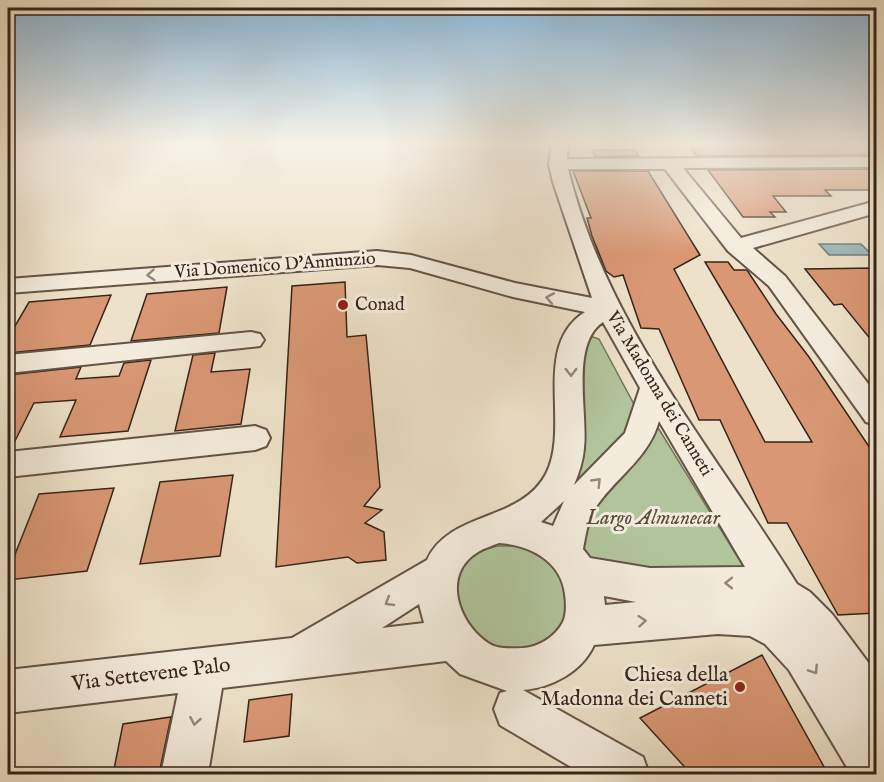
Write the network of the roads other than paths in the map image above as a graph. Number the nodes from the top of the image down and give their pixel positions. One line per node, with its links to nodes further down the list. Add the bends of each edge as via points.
1 (563, 179): 6 (street, Via Madonna dei Canneti, via 580,239)
2 (682, 179): 4 (street)
3 (876, 207): 4 (street)
4 (736, 246): 10 (street, via 777,280)
5 (8, 286): 6 (street, Via Domenico D'Annunzio, one-way to 5, via 513,290 411,262 367,257)
6 (608, 309): 9 (street, Via Madonna dei Canneti); 13 (street, one-way to 13, via 584,324 573,348 564,473 538,506)
7 (251, 340): 8 (street)
8 (8, 364)
9 (653, 390): 14 (street, one-way to 9, via 571,523 583,497 639,438); 16 (street, Via Madonna dei Canneti)
10 (876, 414)
11 (255, 438): 12 (street)
12 (8, 465)
13 (498, 528): 14 (street, via 535,534); 15 (street, via 459,544)
14 (571, 562): 16 (street, one-way to 14, via 741,583 649,586 614,582); 17 (street, via 587,602)
15 (439, 572): 18 (street, via 437,610); 19 (street, Via Settevene Palo, one-way to 19)
16 (783, 596): 23 (street, via 812,621)
17 (584, 626): 18 (street, via 573,645 556,660 520,670 489,665); 24 (street, one-way to 24, via 718,615 754,617 768,622 804,655)
18 (453, 640): 19 (street, Via Settevene Palo)
19 (294, 658): 20 (street, Via Settevene Palo)
20 (204, 668): 21 (street, Via Settevene Palo); 25 (street, one-way to 25)
21 (8, 692)
22 (516, 709): 26 (street)
23 (876, 711)
24 (876, 772)
25 (185, 774)
26 (627, 774)

